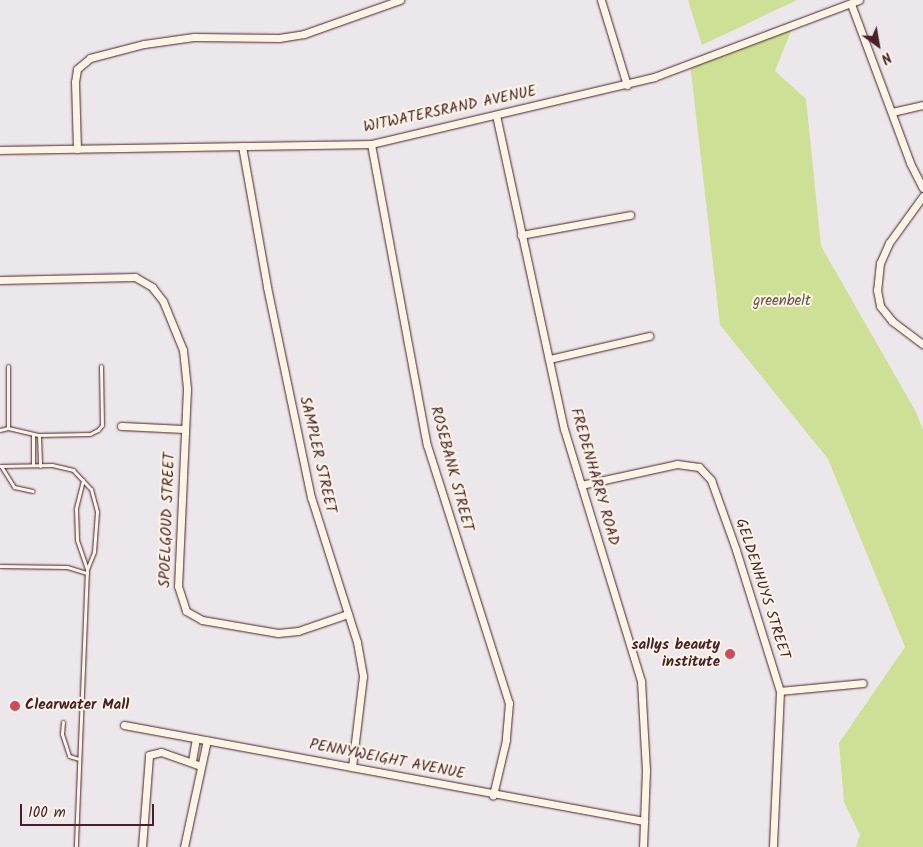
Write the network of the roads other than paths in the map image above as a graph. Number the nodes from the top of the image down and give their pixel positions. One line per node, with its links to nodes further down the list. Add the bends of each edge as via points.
1 (400, 0): 11 (street, via 304,34 279,38 194,37 144,44 90,58 77,70 74,82)
2 (601, 0): 5 (street)
3 (859, 0): 4 (street, WITWATERSRAND AVENUE)
4 (851, 4): 5 (street, WITWATERSRAND AVENUE); 7 (street)
5 (627, 85): 8 (street, WITWATERSRAND AVENUE)
6 (923, 105): 7 (street)
7 (892, 112): 13 (street)
8 (496, 116): 9 (street, WITWATERSRAND AVENUE); 16 (street, FREDENHARRY ROAD)
9 (371, 144): 10 (street, WITWATERSRAND AVENUE); 48 (street, ROSEBANK STREET, via 427,445 509,704 506,740)
10 (242, 146): 11 (street, WITWATERSRAND AVENUE); 37 (street, SAMPLER STREET, via 267,287 311,497)
11 (77, 149): 12 (street, WITWATERSRAND AVENUE)
12 (0, 150)
13 (923, 188)
14 (923, 196): 19 (street, via 889,243 880,263 878,290 880,306 892,321)
15 (630, 215): 16 (street)
16 (521, 235): 20 (street, FREDENHARRY ROAD)
17 (0, 280): 25 (street, SPOELGOUD STREET, via 135,277 152,287 179,335 186,390)
18 (649, 336): 20 (street)
19 (923, 344)
20 (549, 359): 33 (street, FREDENHARRY ROAD, via 564,429)
21 (8, 366): 24 (lane)
22 (101, 366): 28 (lane, via 102,425 98,430 90,434)
23 (120, 426): 25 (street)
24 (8, 428): 26 (lane); 27 (lane)
25 (185, 429): 37 (street, SPOELGOUD STREET, via 178,586 186,611 202,620 278,633 298,631)
26 (0, 430)
27 (33, 434): 28 (lane); 29 (lane)
28 (39, 434): 31 (lane)
29 (33, 465): 30 (lane); 31 (lane)
30 (1, 466): 34 (lane, via 14,487)
31 (40, 466): 32 (lane, via 73,470)
32 (82, 480): 36 (lane, via 76,509 77,540); 36 (lane, via 91,489 97,512 94,552)
33 (581, 485): 39 (street, GELDENHUYS STREET, via 677,464 691,464 706,472 736,550); 49 (street, FREDENHARRY ROAD, via 641,681 646,762)
34 (34, 491)
35 (0, 566): 36 (lane, via 67,567)
36 (87, 571): 44 (lane)
37 (348, 614): 47 (street, SAMPLER STREET, via 363,676)
38 (863, 683): 39 (street)
39 (780, 691): 54 (street, GELDENHUYS STREET)
40 (63, 722): 44 (lane, via 62,734 69,756)
41 (124, 725): 42 (street, PENNYWEIGHT AVENUE)
42 (196, 738): 43 (street, PENNYWEIGHT AVENUE); 45 (street)
43 (207, 740): 46 (street); 47 (street, PENNYWEIGHT AVENUE)
44 (79, 758): 50 (lane)
45 (192, 762): 46 (street); 51 (street, via 161,752 150,755)
46 (201, 766): 52 (street)
47 (352, 767): 48 (street, PENNYWEIGHT AVENUE)
48 (493, 795): 49 (street, PENNYWEIGHT AVENUE)
49 (644, 821): 53 (street, FREDENHARRY ROAD)
50 (76, 847)
51 (142, 847)
52 (184, 847)
53 (643, 847)
54 (773, 847)

